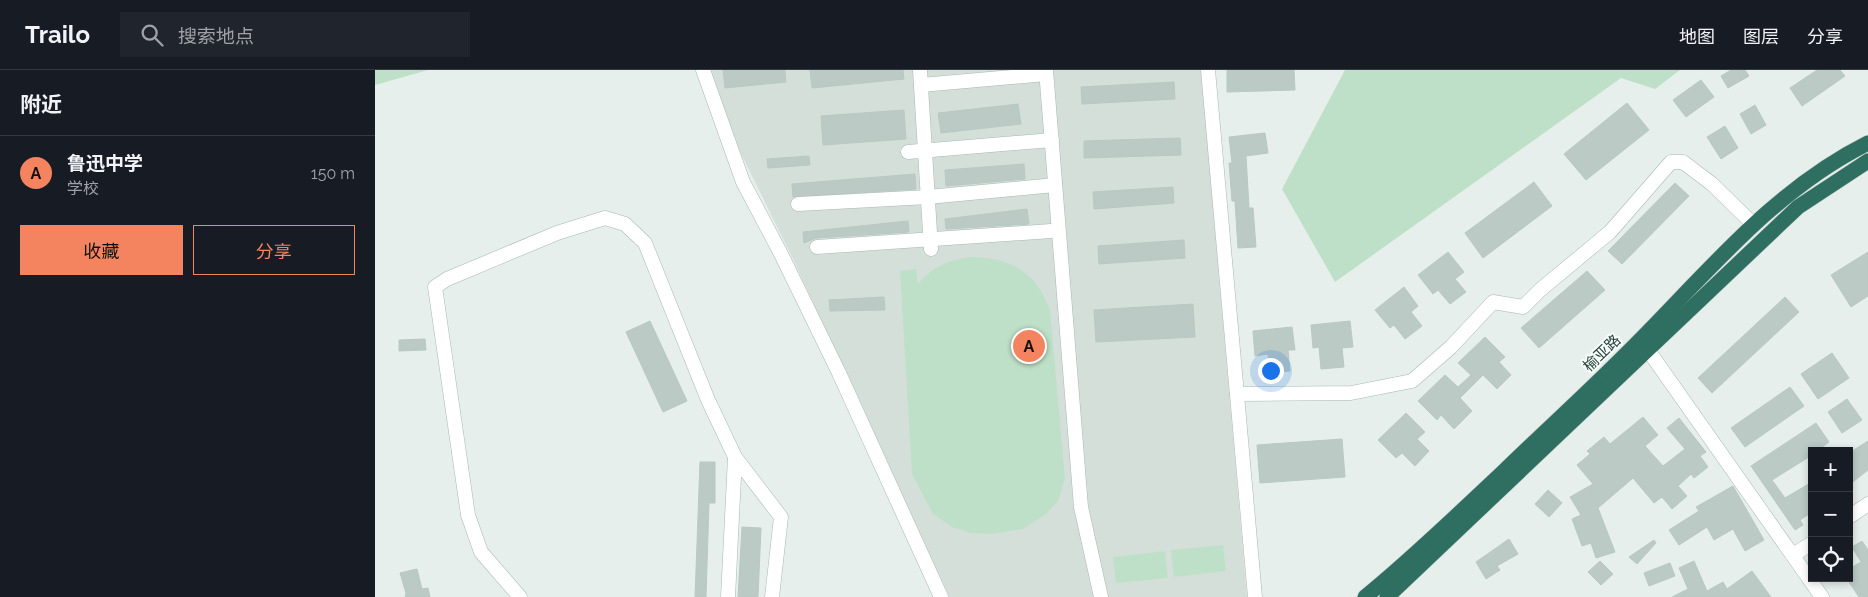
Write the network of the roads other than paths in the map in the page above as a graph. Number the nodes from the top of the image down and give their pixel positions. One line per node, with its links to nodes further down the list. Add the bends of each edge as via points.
1 (703, 70): 28 (street, via 743,182 839,373)
2 (920, 70): 5 (street)
3 (1208, 70): 19 (street)
4 (1046, 72): 5 (street); 6 (street)
5 (921, 85): 8 (street)
6 (1052, 140): 8 (street); 11 (street)
7 (1868, 143): 14 (highway, 榆亚路, via 1788,193)
8 (925, 150): 9 (street); 12 (street)
9 (908, 152)
10 (1868, 161): 18 (highway, 榆亚路, via 1798,207)
11 (1055, 185): 12 (street); 29 (street, via 1081,507)
12 (928, 197): 13 (street); 16 (street)
13 (798, 204)
14 (1753, 224): 19 (street, via 1712,184 1683,162 1671,162 1610,232 1523,307 1493,302 1451,347 1412,381 1351,394); 31 (highway, 榆亚路, via 1623,358 1404,565)
15 (1051, 231): 16 (street)
16 (931, 244): 17 (street)
17 (817, 247)
18 (1648, 350): 24 (street); 32 (highway, 榆亚路)
19 (1237, 394): 30 (street)
20 (735, 457): 25 (street, via 708,400 645,243 625,224 605,218 597,220 557,233 447,279 435,288 468,515 481,552); 26 (street); 27 (street, via 781,517)
21 (1868, 504): 22 (street)
22 (1853, 514)
23 (1808, 546): 24 (street)
24 (1793, 556): 33 (street)
25 (520, 597)
26 (729, 597)
27 (772, 597)
28 (941, 597)
29 (1101, 597)
30 (1255, 597)
31 (1365, 597)
32 (1387, 597)
33 (1822, 597)

